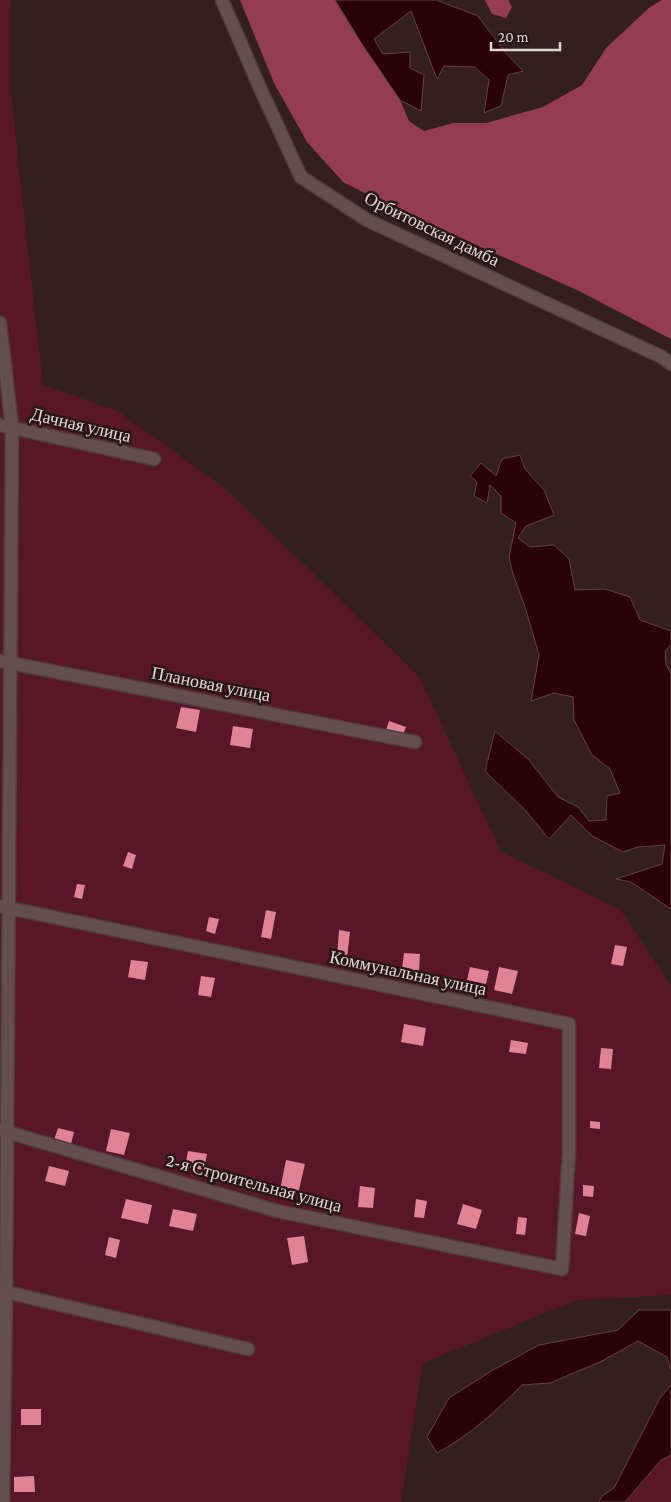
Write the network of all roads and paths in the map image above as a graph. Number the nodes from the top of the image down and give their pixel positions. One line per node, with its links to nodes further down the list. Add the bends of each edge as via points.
1 (222, 0): 3 (street, Орбитовская дамба, via 302,177 367,220)
2 (0, 323): 4 (street)
3 (671, 364)
4 (6, 426): 5 (street, Дачная улица); 6 (street)
5 (154, 459)
6 (5, 662): 7 (street, Плановая улица); 8 (street)
7 (415, 742)
8 (4, 907): 9 (street); 10 (street, Коммунальная улица, via 569,1024 569,1151)
9 (4, 1131): 10 (street, 2-я Строительная улица, via 277,1211); 11 (street)
10 (562, 1268)
11 (6, 1292): 12 (street); 13 (street)
12 (3, 1346): 14 (street)
13 (248, 1349)
14 (3, 1502)

